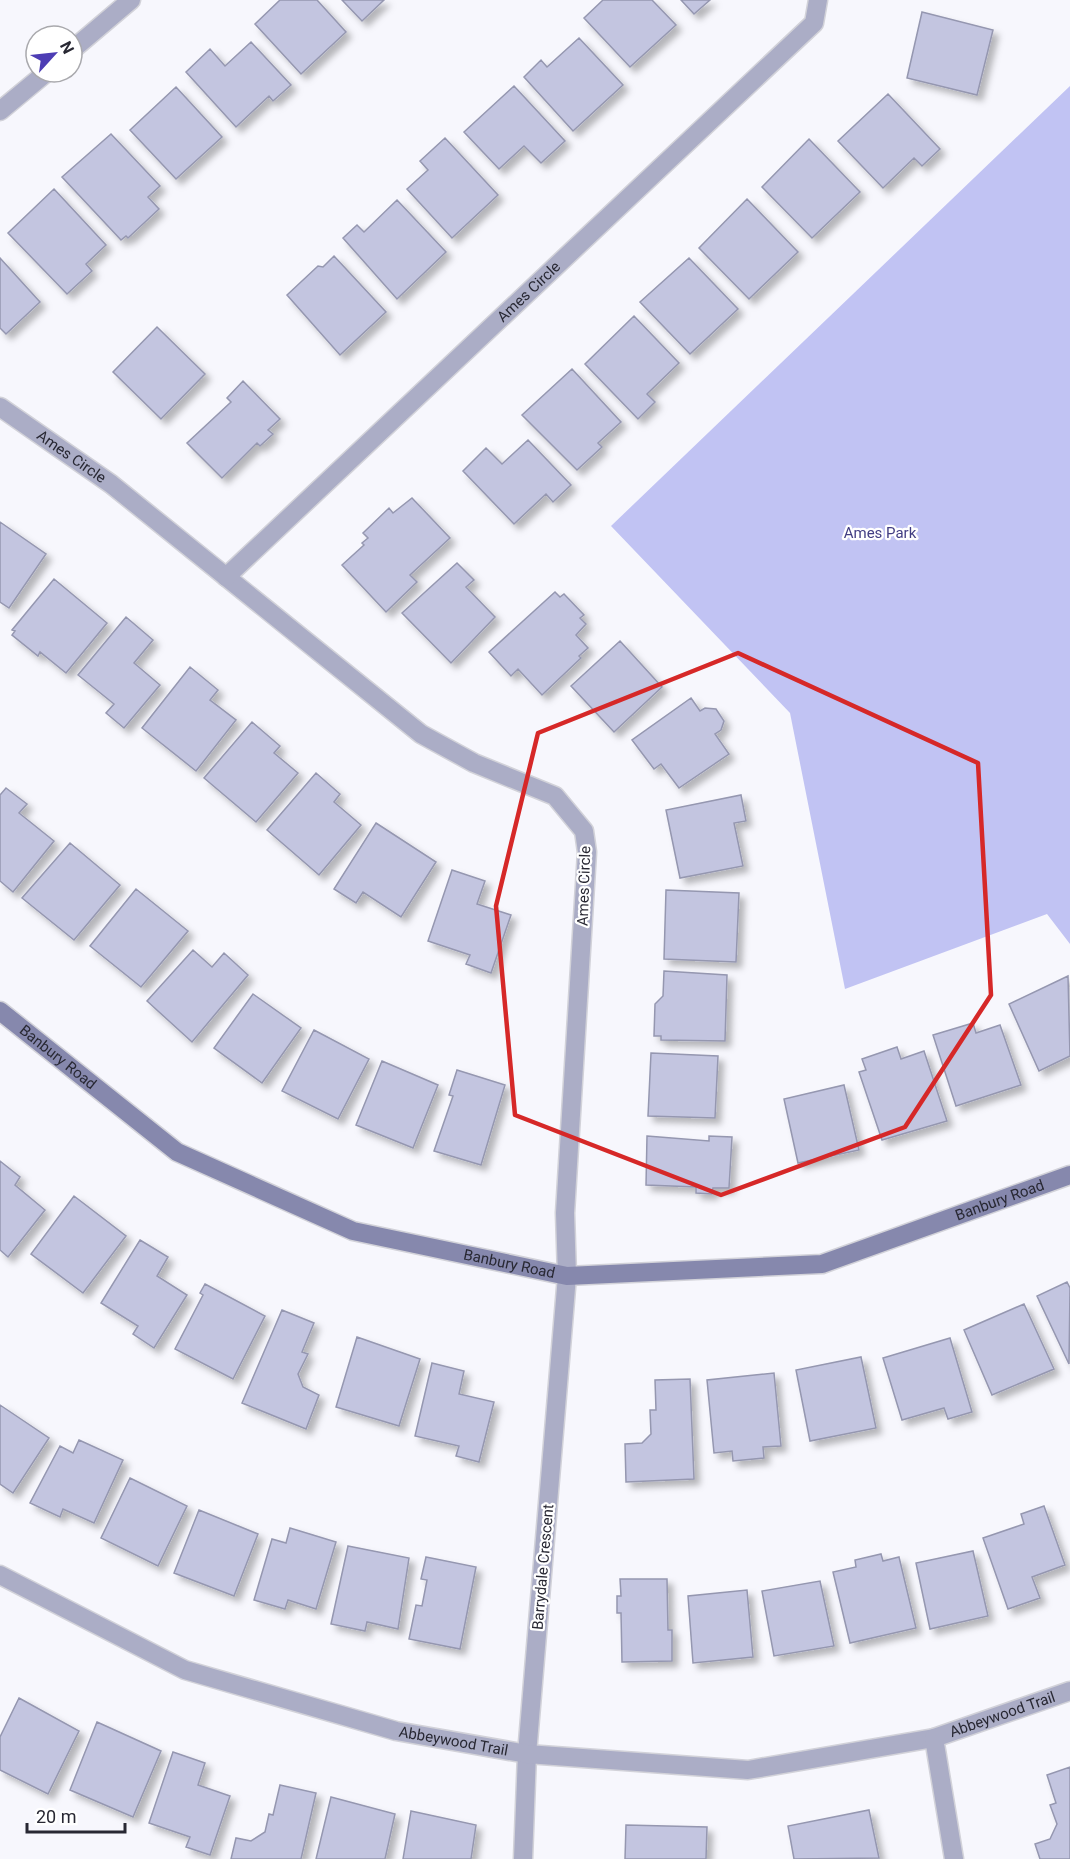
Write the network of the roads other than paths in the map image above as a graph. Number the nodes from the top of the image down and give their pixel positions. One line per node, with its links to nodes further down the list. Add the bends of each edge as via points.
1 (131, 0): 3 (street)
2 (818, 0): 7 (street, Ames Circle, via 814,23)
3 (84, 40)
4 (32, 84): 5 (street)
5 (0, 111)
6 (0, 407): 7 (street, Ames Circle, via 111,484)
7 (226, 577): 10 (street, Ames Circle, via 421,734 474,763 555,796 584,831 587,852 565,1213)
8 (0, 1011): 10 (street, Banbury Road, via 177,1152 353,1231)
9 (1070, 1175): 10 (street, Banbury Road, via 822,1264)
10 (567, 1276): 14 (street, Barrydale Crescent)
11 (0, 1575): 14 (street, Abbeywood Trail, via 185,1670 396,1731)
12 (1070, 1691): 13 (street, Abbeywood Trail)
13 (934, 1738): 14 (street, Abbeywood Trail, via 748,1770); 16 (street, Abbeywood Trail)
14 (527, 1754): 15 (street, Barrydale Crescent)
15 (524, 1859)
16 (954, 1859)

